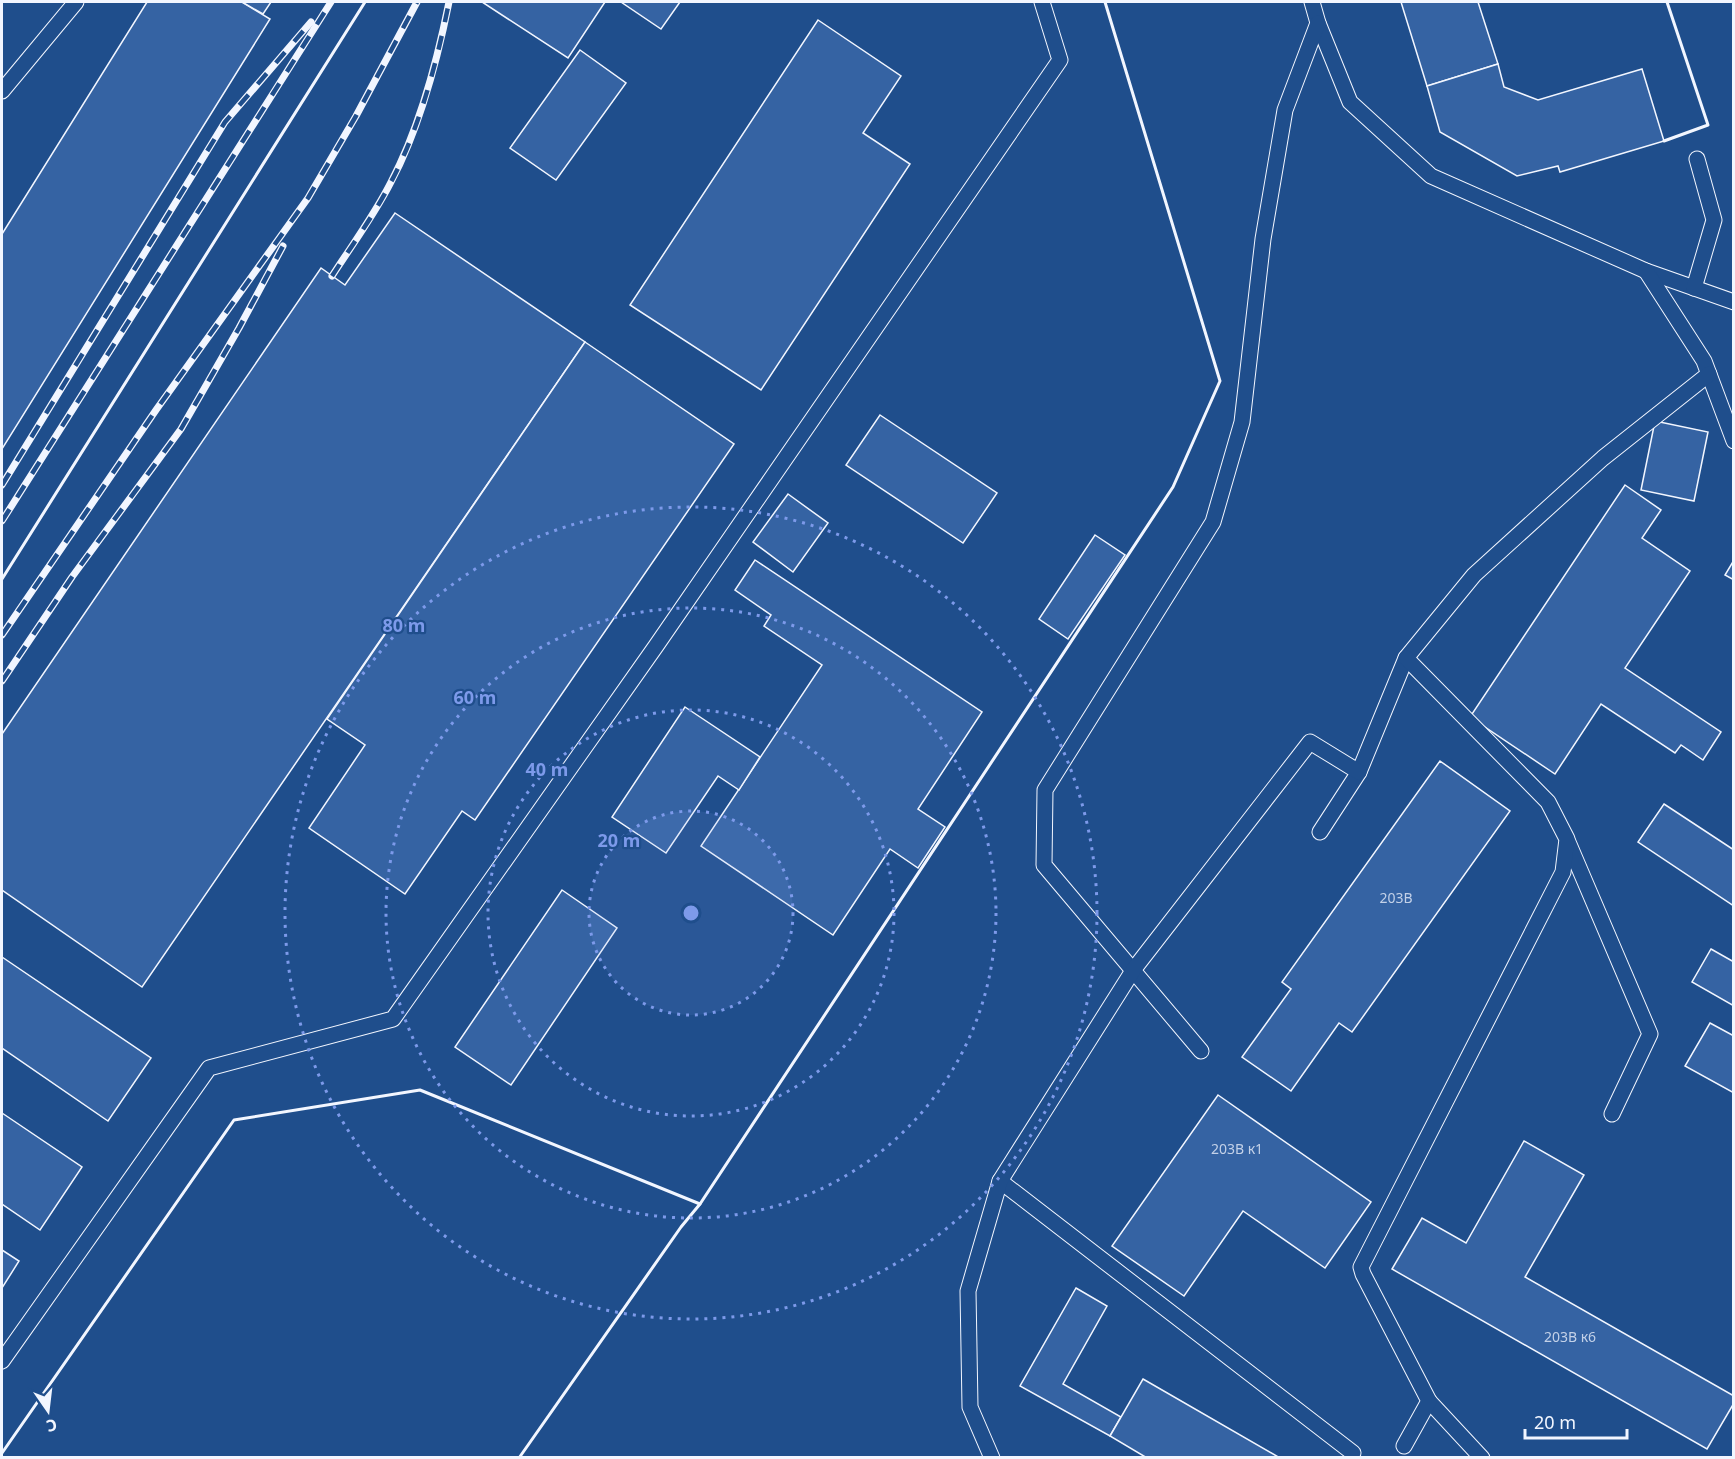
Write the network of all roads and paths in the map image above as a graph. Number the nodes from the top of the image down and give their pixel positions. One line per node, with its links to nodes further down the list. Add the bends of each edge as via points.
1 (76, 2): 5 (lane)
2 (1042, 2): 20 (lane, via 1060,60 656,646 393,1018 209,1068)
3 (1312, 2): 4 (lane)
4 (1318, 23): 7 (lane, via 1350,102 1431,176); 16 (lane, via 1285,110 1263,239 1242,422 1213,522 1045,790 1044,865)
5 (2, 91)
6 (1697, 159): 8 (lane, via 1714,220)
7 (1646, 271): 8 (lane); 10 (lane)
8 (1694, 288): 9 (lane)
9 (1734, 302)
10 (1709, 374): 11 (lane); 12 (lane, via 1603,458 1474,575)
11 (1734, 441)
12 (1406, 658): 13 (lane); 15 (lane, via 1548,802)
13 (1359, 772): 14 (lane); 16 (lane, via 1310,742)
14 (1320, 832)
15 (1567, 839): 18 (lane, via 1650,1035); 21 (lane, via 1563,872 1361,1267)
16 (1134, 969): 17 (lane); 19 (lane)
17 (1201, 1052)
18 (1612, 1114)
19 (1000, 1181): 23 (lane); 24 (lane, via 968,1291 970,1407)
20 (2, 1361)
21 (1430, 1401): 22 (lane); 25 (lane)
22 (1404, 1446)
23 (1353, 1453)
24 (992, 1458)
25 (1482, 1458)

